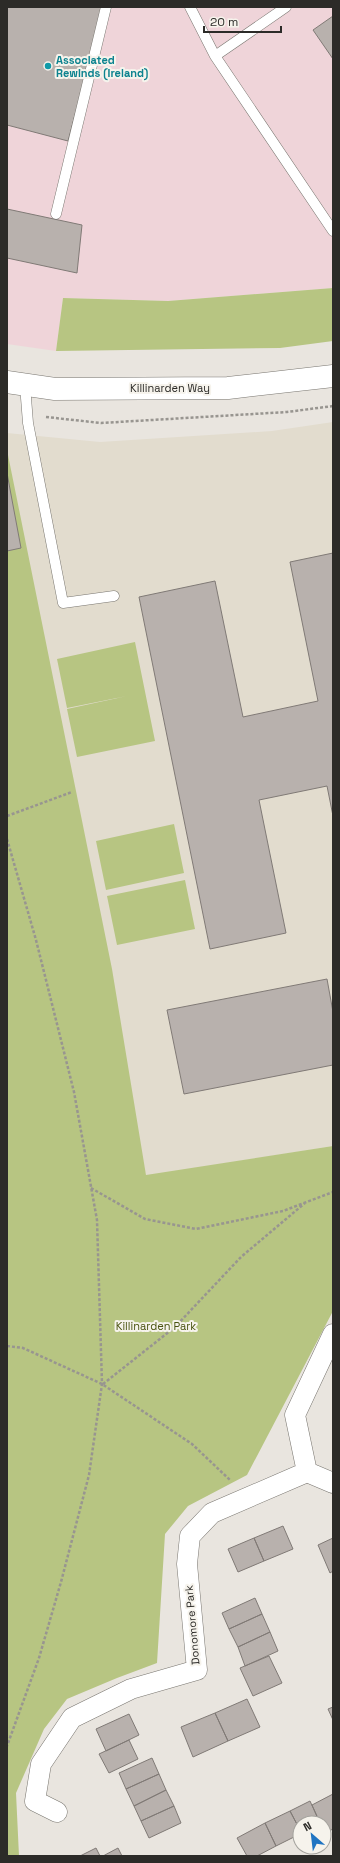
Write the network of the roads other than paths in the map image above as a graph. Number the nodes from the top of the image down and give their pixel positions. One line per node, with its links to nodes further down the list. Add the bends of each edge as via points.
1 (106, 7): 5 (lane)
2 (190, 7): 4 (lane)
3 (286, 7): 4 (lane)
4 (215, 56): 6 (lane)
5 (56, 214)
6 (333, 231)
7 (333, 376): 8 (street, Killinarden Way, via 228,388 55,389)
8 (16, 383): 9 (lane, via 28,415 63,603)
9 (114, 596)
10 (333, 1334): 11 (street, via 295,1415)
11 (306, 1472): 12 (street); 13 (street, Donomore Park, via 212,1513 190,1536 187,1564 197,1670 131,1689 72,1718 41,1764 35,1802)
12 (333, 1483)
13 (57, 1812)

